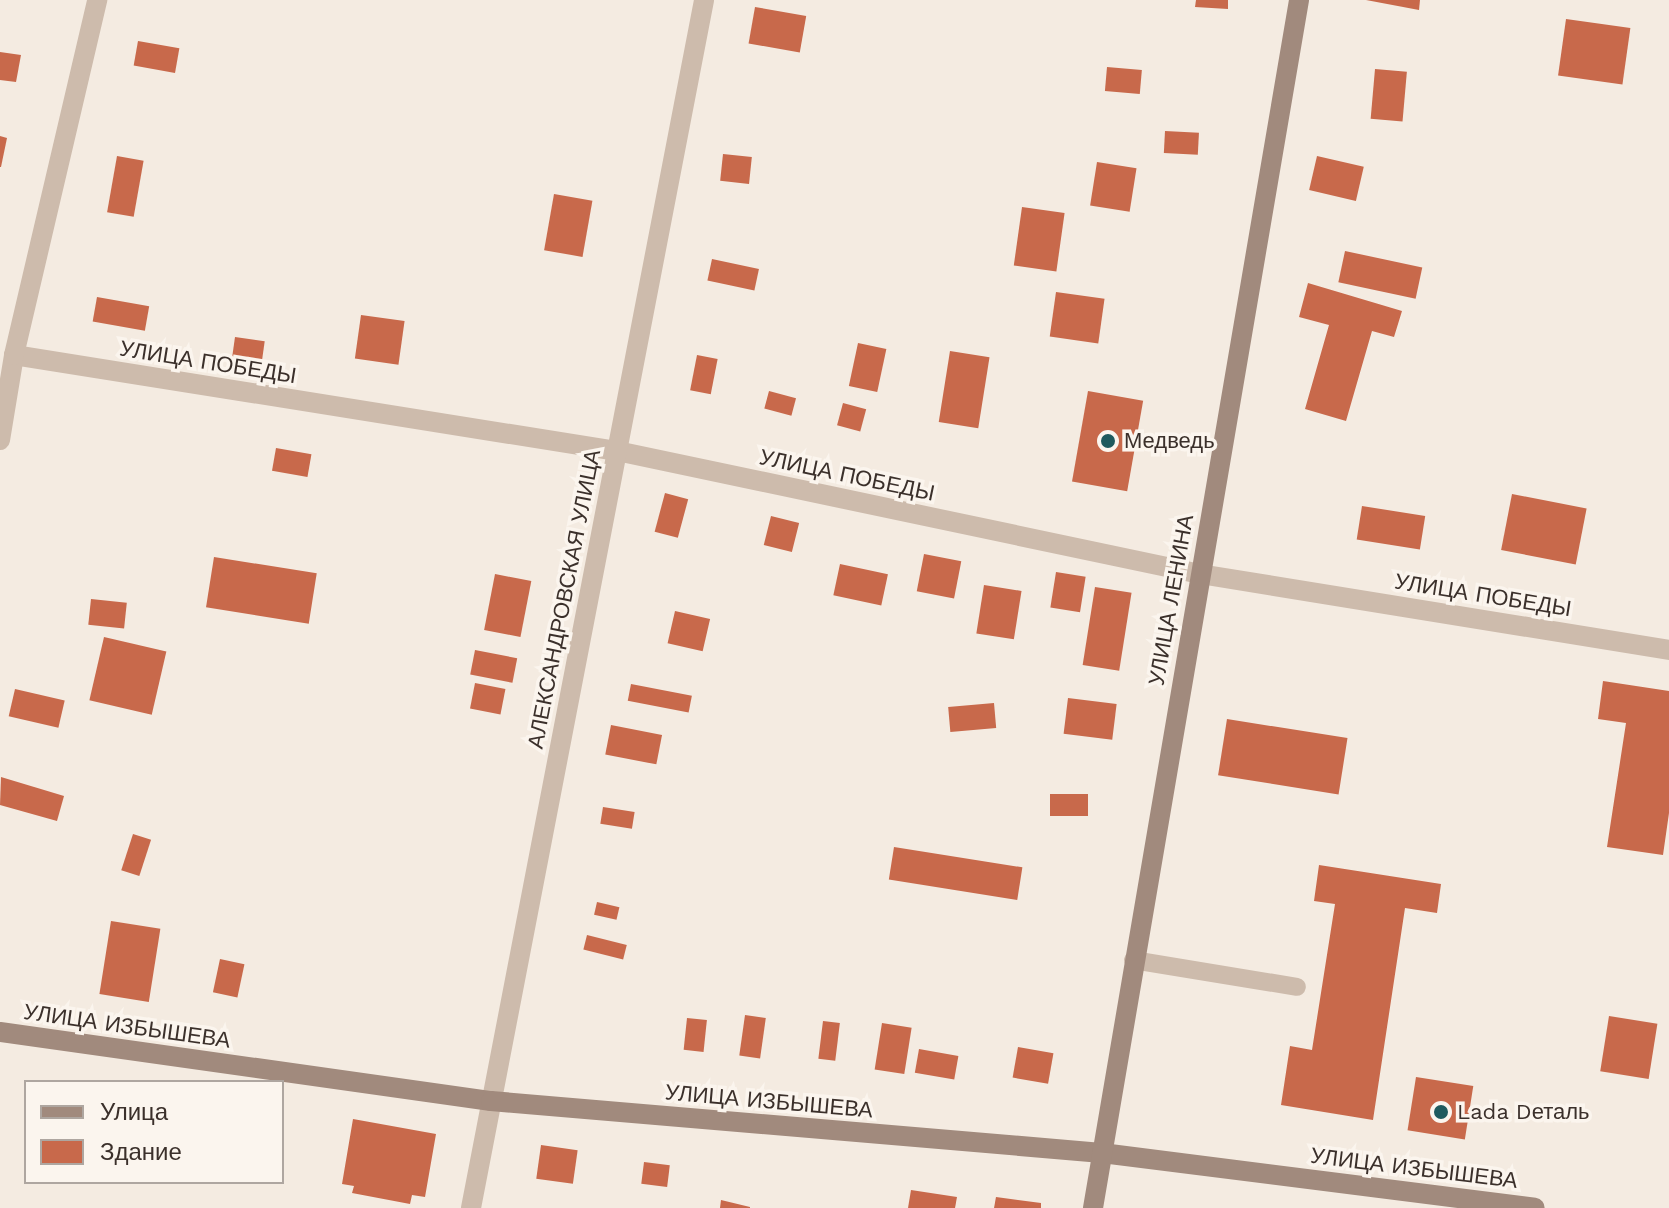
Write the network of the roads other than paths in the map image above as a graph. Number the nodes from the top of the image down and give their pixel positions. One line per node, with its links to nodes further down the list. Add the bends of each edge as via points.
1 (97, 0): 4 (street)
2 (704, 0): 6 (street, АЛЕКСАНДРОВСКАЯ УЛИЦА)
3 (1299, 0): 7 (main road, УЛИЦА ЛЕНИНА)
4 (14, 355): 5 (street); 6 (street, УЛИЦА ПОБЕДЫ)
5 (0, 440)
6 (617, 451): 7 (street, УЛИЦА ПОБЕДЫ); 12 (street, АЛЕКСАНДРОВСКАЯ УЛИЦА)
7 (1200, 574): 8 (street, УЛИЦА ПОБЕДЫ); 9 (main road, УЛИЦА ЛЕНИНА)
8 (1669, 650)
9 (1133, 960): 10 (lane); 13 (main road, УЛИЦА ЛЕНИНА)
10 (1297, 987)
11 (0, 1032): 12 (main road, УЛИЦА ИЗБЫШЕВА)
12 (491, 1101): 13 (main road, УЛИЦА ИЗБЫШЕВА); 14 (street, АЛЕКСАНДРОВСКАЯ УЛИЦА)
13 (1102, 1153): 15 (main road, УЛИЦА ЛЕНИНА); 16 (main road, УЛИЦА ИЗБЫШЕВА)
14 (471, 1208)
15 (1093, 1208)
16 (1535, 1208)

